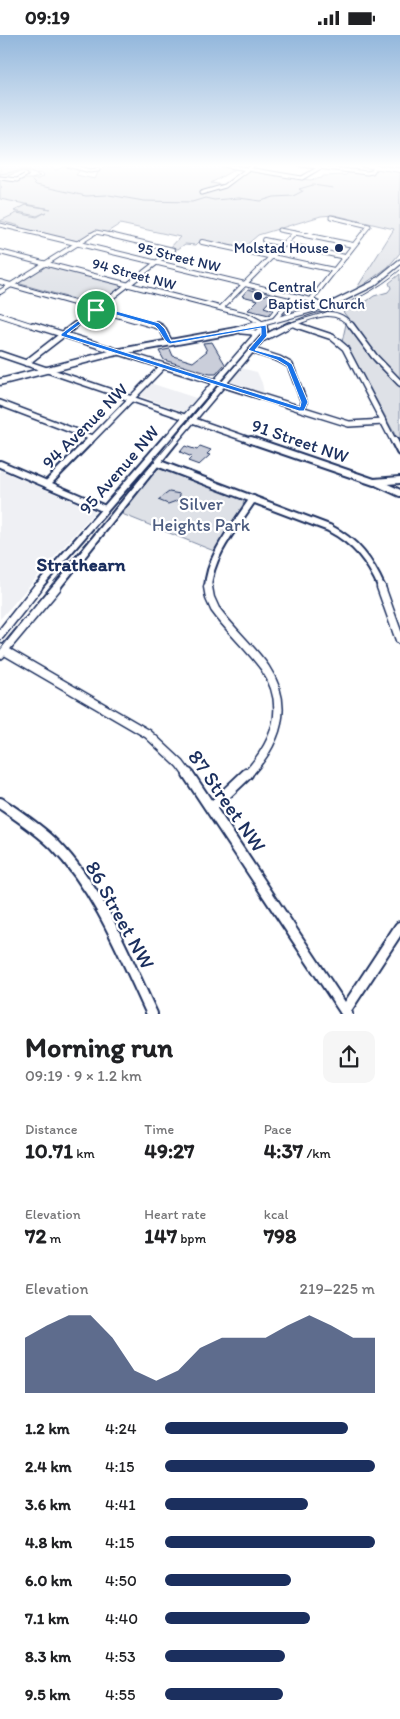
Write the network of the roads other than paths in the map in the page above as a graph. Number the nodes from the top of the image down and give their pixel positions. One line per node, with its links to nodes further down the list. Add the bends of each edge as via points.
1 (331, 217): 11 (street, via 368,225)
2 (0, 225): 3 (street, 95 Street NW)
3 (7, 227): 4 (street); 9 (street, 95 Street NW)
4 (0, 230)
5 (279, 230): 6 (street)
6 (295, 233): 10 (street); 11 (street)
7 (264, 240): 10 (street)
8 (202, 242): 13 (street)
9 (78, 244): 16 (street); 17 (street, 95 Street NW); 17 (street, via 96,232 173,250)
10 (284, 244): 13 (street); 14 (street)
11 (353, 245): 14 (street)
12 (0, 252): 16 (street, 94 Street NW)
13 (272, 257): 18 (street); 22 (street)
14 (345, 257): 18 (street)
15 (400, 262): 26 (main road, via 373,284)
16 (46, 263): 20 (street); 21 (street, 94 Street NW)
17 (156, 263): 21 (street); 22 (street, 95 Street NW)
18 (334, 271): 25 (street)
19 (0, 282): 20 (street)
20 (12, 284): 23 (street); 28 (street)
21 (129, 284): 28 (street); 29 (street, 94 Street NW)
22 (244, 284): 24 (street, 95 Street NW); 29 (street)
23 (0, 292)
24 (294, 296): 25 (street, 95 Street NW); 31 (street)
25 (311, 300): 27 (street, 95 Street NW)
26 (329, 305): 27 (main road); 33 (main road)
27 (322, 306): 31 (main road)
28 (98, 308): 36 (street); 38 (street, via 157,325)
29 (221, 308): 33 (street, 94 Street NW, via 252,317)
30 (0, 315): 36 (street)
31 (275, 319): 33 (main road)
32 (292, 324): 39 (street, 95 Avenue NW); 52 (street, 95 Avenue NW, via 333,312 341,315); 59 (street, via 332,337 345,348)
33 (263, 325): 34 (main road); 35 (main road); 37 (street, 95 Avenue NW); 39 (street, 95 Avenue NW, via 264,334)
34 (234, 331): 35 (main road); 38 (main road)
35 (242, 331): 37 (street, via 253,332)
36 (63, 335): 40 (street); 47 (street)
37 (255, 336): 51 (street, 95 Avenue NW)
38 (170, 343): 41 (main road)
39 (257, 343): 42 (street, 95 Avenue NW)
40 (102, 347): 43 (street); 45 (main road, via 104,351)
41 (137, 349): 43 (main road); 46 (main road, via 134,352)
42 (251, 350): 53 (street, 95 Avenue NW); 56 (street, via 290,365 304,402)
43 (120, 352): 45 (main road); 46 (street)
44 (0, 354): 47 (street)
45 (100, 357): 49 (main road)
46 (136, 357): 48 (street)
47 (26, 363): 49 (street)
48 (163, 366): 51 (street); 54 (street, 94 Avenue NW)
49 (48, 370): 50 (main road); 54 (street)
50 (0, 382)
51 (214, 382): 53 (street); 57 (street, 95 Avenue NW)
52 (400, 383)
53 (224, 385): 56 (street); 58 (street, 95 Avenue NW)
54 (131, 398): 57 (street); 60 (street, 94 Avenue NW)
55 (0, 403): 60 (street)
56 (302, 409): 59 (street, via 349,424)
57 (186, 417): 69 (street, 95 Avenue NW)
58 (192, 420): 62 (street, 95 Avenue NW); 65 (street, 91 Street NW)
59 (384, 422): 61 (street)
60 (92, 438): 66 (street, 94 Avenue NW)
61 (400, 452)
62 (157, 463): 68 (street); 72 (street, 95 Avenue NW, via 118,514)
63 (0, 464): 66 (street)
64 (400, 480): 65 (street, 91 Street NW)
65 (374, 482): 67 (street)
66 (47, 484): 69 (street)
67 (400, 493)
68 (253, 499): 71 (street, via 340,533 359,547 369,561); 74 (street, via 217,557 208,589 213,607 268,674 275,691 278,719 262,759)
69 (105, 509): 70 (street, 95 Avenue NW)
70 (0, 635)
71 (400, 640)
72 (1, 651): 74 (street, 87 Street NW, via 148,734 180,764)
73 (0, 803): 77 (street, 86 Street NW, via 34,827 72,865 103,914)
74 (211, 808): 76 (street, 87 Street NW)
75 (400, 927): 76 (street)
76 (346, 1012)
77 (152, 1014)

